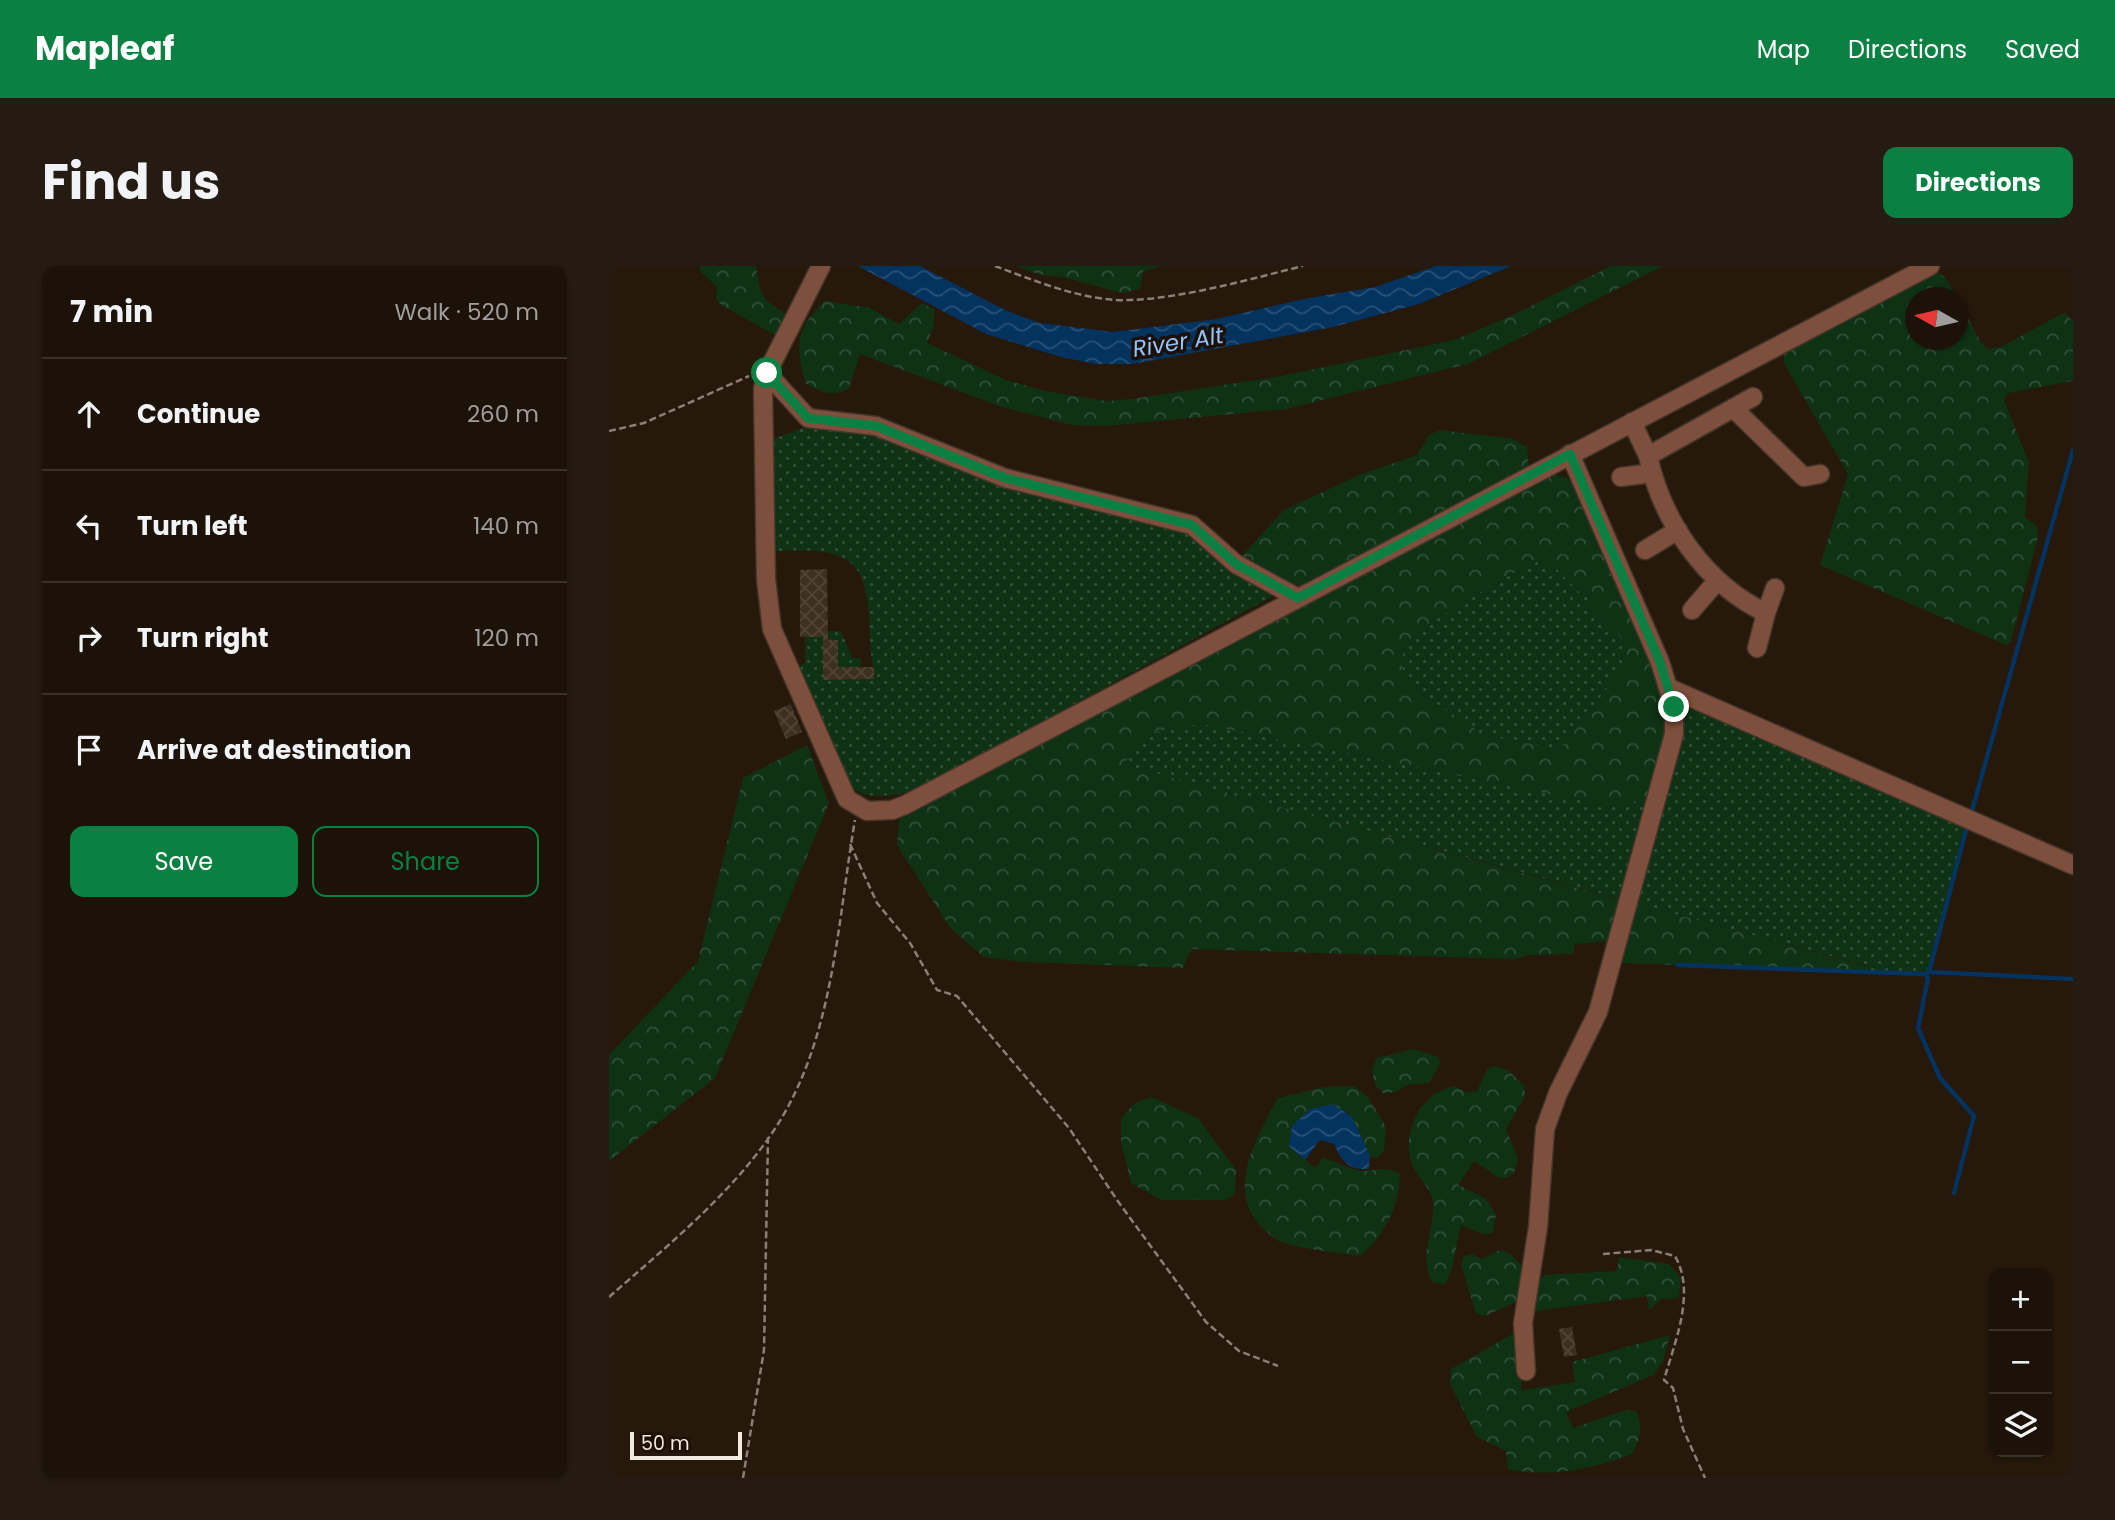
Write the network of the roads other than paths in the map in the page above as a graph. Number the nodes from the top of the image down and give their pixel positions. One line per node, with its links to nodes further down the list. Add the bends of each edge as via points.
1 (1930, 266): 6 (lane)
2 (820, 268): 3 (lane)
3 (767, 373): 15 (lane, via 808,418 876,426 1005,478 1192,525 1236,564); 15 (lane, via 762,421 766,579 772,629 840,788 857,807 879,812 905,805)
4 (1753, 397): 5 (lane)
5 (1733, 408): 8 (lane); 9 (lane, via 1804,477)
6 (1632, 422): 7 (lane); 8 (lane)
7 (1570, 454): 15 (lane); 19 (lane)
8 (1650, 464): 10 (lane); 11 (lane)
9 (1820, 474)
10 (1621, 477)
11 (1678, 530): 12 (lane); 13 (lane)
12 (1645, 550)
13 (1717, 580): 16 (lane); 17 (lane)
14 (1775, 588): 17 (lane)
15 (1298, 598)
16 (1692, 610)
17 (1766, 613): 18 (lane)
18 (1758, 648)
19 (1669, 688): 20 (lane); 21 (lane, via 1674,707 1672,748 1598,1012 1545,1129 1538,1227 1523,1323)
20 (2073, 865)
21 (1526, 1371)

